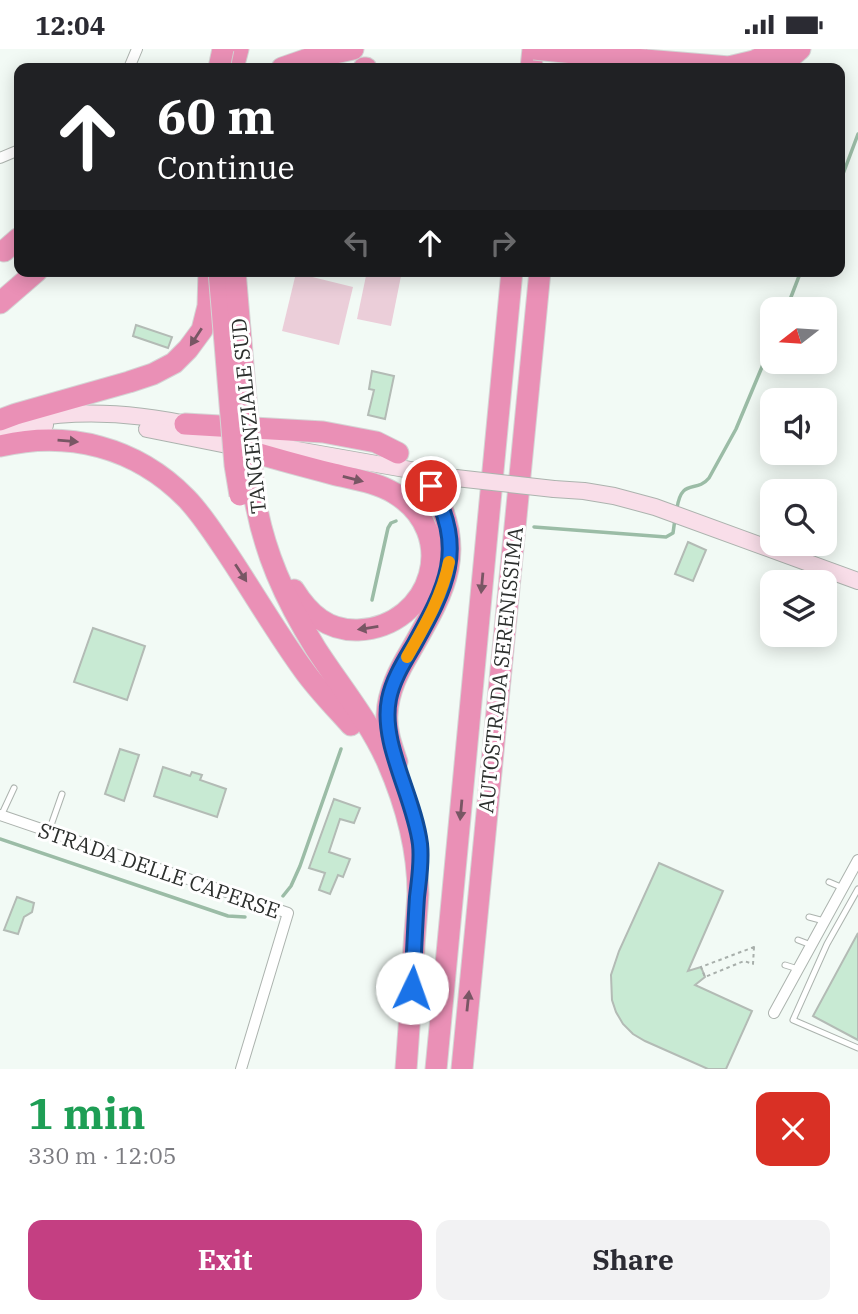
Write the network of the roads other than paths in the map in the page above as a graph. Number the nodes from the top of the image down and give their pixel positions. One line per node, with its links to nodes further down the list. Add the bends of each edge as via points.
1 (353, 49): 5 (highway)
2 (533, 49): 6 (highway, bridge)
3 (779, 49): 7 (highway, bridge)
4 (800, 49): 8 (highway)
5 (296, 63)
6 (681, 63)
7 (746, 63)
8 (784, 63)
9 (30, 277): 16 (highway)
10 (209, 277): 17 (highway, one-way to 17, via 202,330 174,363 129,382)
11 (219, 277): 26 (highway, TANGENZIALE SUD, bridge, via 235,465)
12 (235, 277): 26 (highway, TANGENZIALE SUD, bridge)
13 (504, 277): 28 (highway)
14 (511, 277): 28 (highway, AUTOSTRADA SERENISSIMA)
15 (541, 277): 52 (highway, AUTOSTRADA SERENISSIMA, one-way to 15)
16 (0, 303)
17 (0, 420)
18 (186, 424): 19 (street, via 79,413); 23 (street); 24 (highway, via 323,432 376,442)
19 (0, 427)
20 (0, 437): 22 (street, TANGENZIALE SUD, via 55,423 103,423)
21 (0, 446): 30 (highway, one-way to 30, via 75,440 111,449 164,479 207,523 303,669)
22 (240, 448): 23 (street, TANGENZIALE SUD); 27 (highway, one-way to 27, via 381,487 409,504 421,517 433,554 424,590 409,610 388,624 346,630 320,621 292,587)
23 (297, 450): 29 (street, bridge, via 456,478 614,495)
24 (398, 453)
25 (431, 486): 39 (highway, via 448,527 450,561 437,602 397,675 387,717 420,844)
26 (247, 494): 27 (highway, TANGENZIALE SUD); 30 (highway, TANGENZIALE SUD, via 254,559 275,607)
27 (258, 519): 39 (highway, TANGENZIALE SUD, via 274,571 295,615 364,719 390,768 408,821)
28 (487, 536): 51 (highway, AUTOSTRADA SERENISSIMA, one-way to 51)
29 (858, 581)
30 (352, 725): 49 (highway, TANGENZIALE SUD, via 397,828 407,894)
31 (14, 788): 33 (lane)
32 (62, 794): 34 (lane)
33 (1, 815): 34 (street, STRADA DELLE CAPERSE)
34 (49, 832): 48 (street, STRADA DELLE CAPERSE, via 288,913)
35 (858, 860): 37 (street)
36 (829, 882): 37 (lane)
37 (843, 888): 41 (street)
38 (858, 889): 47 (lane, via 793,1020)
39 (418, 893): 50 (highway, TANGENZIALE SUD)
40 (809, 917): 41 (lane)
41 (824, 921): 43 (street)
42 (798, 940): 43 (lane)
43 (811, 945): 45 (street)
44 (785, 965): 45 (lane)
45 (798, 969): 46 (street)
46 (774, 1013)
47 (858, 1048)
48 (241, 1069)
49 (391, 1069)
50 (406, 1069)
51 (436, 1069)
52 (462, 1069)

